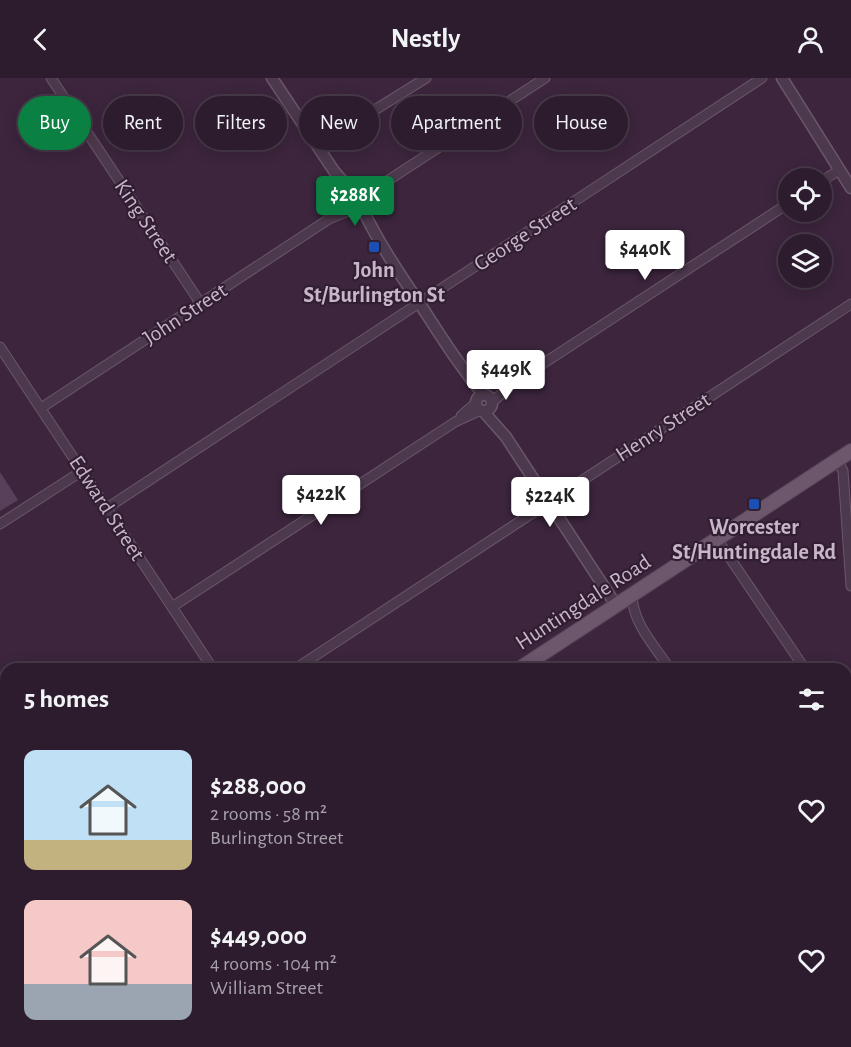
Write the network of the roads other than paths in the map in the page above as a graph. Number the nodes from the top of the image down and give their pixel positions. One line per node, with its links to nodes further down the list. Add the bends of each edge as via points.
1 (51, 78): 16 (street, King Street)
2 (272, 78): 8 (street)
3 (426, 78): 7 (street)
4 (545, 78): 13 (street, John Street)
5 (762, 78): 15 (street, George Street)
6 (782, 78): 10 (street)
7 (379, 107)
8 (299, 119)
9 (320, 150): 13 (street)
10 (839, 170): 11 (street); 12 (street)
11 (832, 175)
12 (851, 188)
13 (354, 203): 15 (street); 16 (street, John Street)
14 (778, 210): 20 (street)
15 (419, 303): 20 (street); 26 (street, George Street)
16 (201, 304): 21 (street, John Street)
17 (851, 304): 25 (street, Henry Street)
18 (0, 347): 19 (street, Edward Street)
19 (3, 359): 21 (street, Edward Street)
20 (484, 403): 25 (street); 32 (street)
21 (41, 408): 24 (street, Edward Street)
22 (851, 451): 23 (main road, Huntingdale Road)
23 (837, 460): 28 (main road, Huntingdale Road); 29 (street, via 843,471)
24 (82, 471): 26 (street, Edward Street); 27 (street)
25 (549, 502): 31 (street); 34 (street, Henry Street)
26 (107, 508): 32 (street, Edward Street)
27 (0, 524)
28 (717, 539): 30 (main road, Huntingdale Road); 37 (street)
29 (851, 586)
30 (632, 594): 31 (main road, Huntingdale Road); 36 (street, via 636,619)
31 (616, 605): 35 (main road, Huntingdale Road)
32 (172, 608): 33 (street, Edward Street)
33 (209, 663)
34 (304, 663)
35 (534, 663)
36 (666, 663)
37 (801, 663)

